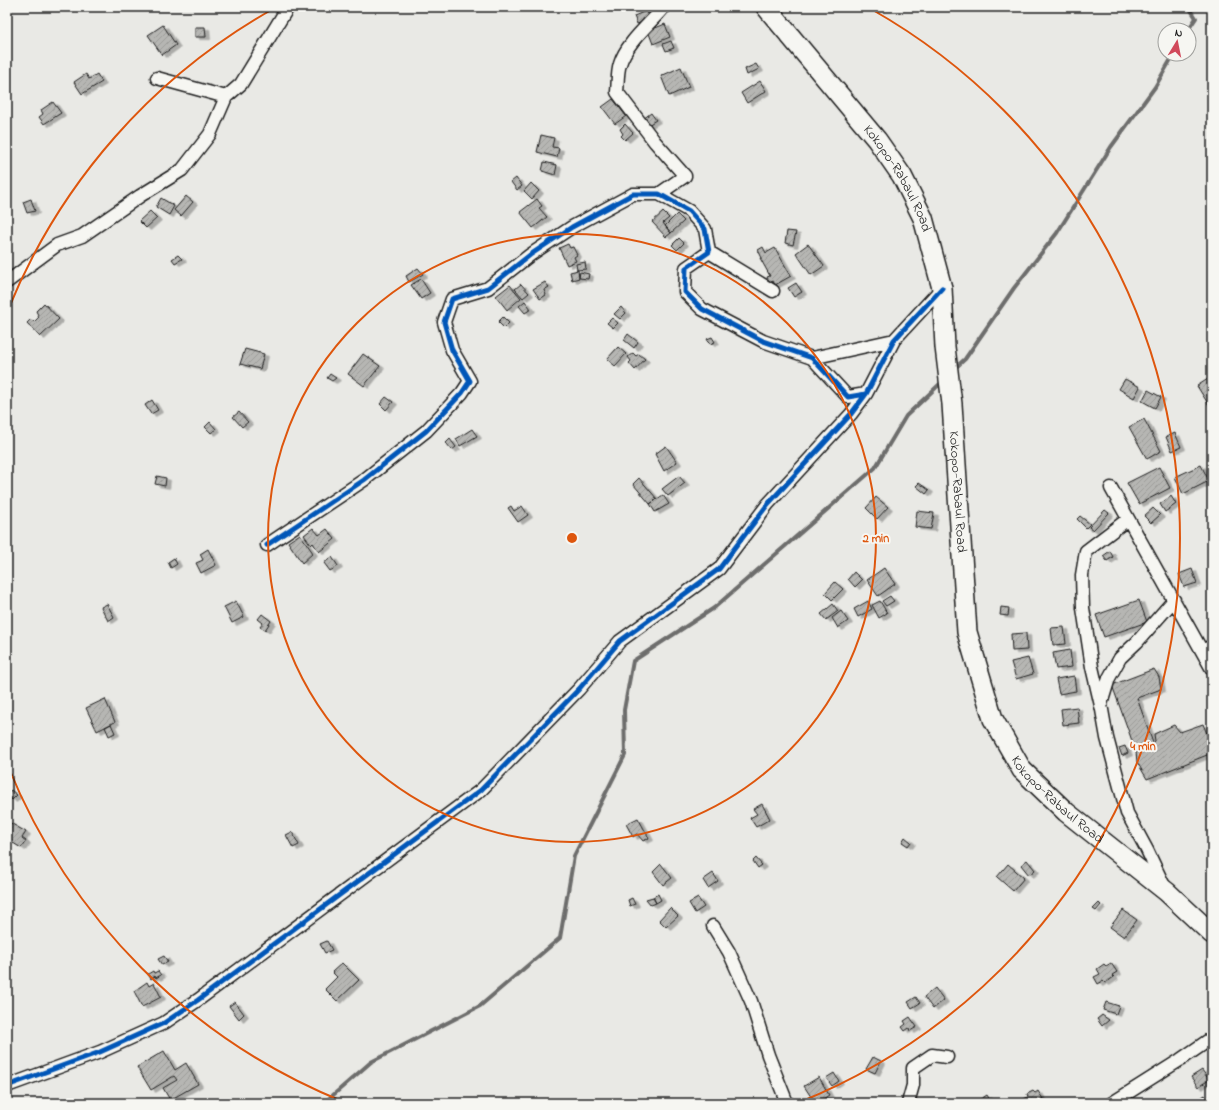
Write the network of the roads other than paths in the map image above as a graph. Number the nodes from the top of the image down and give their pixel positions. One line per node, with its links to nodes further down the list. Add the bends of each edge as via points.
1 (288, 7): 5 (street, via 241,84)
2 (664, 7): 6 (street, via 632,42 623,58 617,92 685,176)
3 (766, 7): 9 (main road, Kokopo-Rabaul Road, via 877,140 902,176 923,218)
4 (157, 78): 5 (street)
5 (226, 97): 8 (street, via 210,134 182,170 82,236 58,245)
6 (658, 194): 7 (street, via 689,211 705,229); 16 (street, via 632,194 572,227 530,255 488,288 452,300 444,322 452,350 470,381 462,393 426,431 364,480)
7 (709, 252): 10 (street); 12 (street, via 686,268 685,292 702,309 763,342)
8 (7, 282)
9 (942, 288): 11 (street); 22 (main road, Kokopo-Rabaul Road, via 967,632 993,719 1022,770 1066,812)
10 (773, 291)
11 (894, 340): 12 (street); 13 (street)
12 (812, 358): 13 (street, via 848,397)
13 (866, 394): 27 (street, via 851,414 768,504 719,569 620,641 579,689 481,790 164,1023 100,1052)
14 (1111, 488): 15 (street)
15 (1128, 518): 17 (street); 21 (street, via 1086,551 1082,575 1083,608)
16 (267, 545)
17 (1174, 600): 19 (street); 21 (street, via 1120,658 1109,678)
18 (1212, 645): 19 (street)
19 (1203, 653): 20 (street)
20 (1212, 669)
21 (1101, 705): 22 (street, via 1127,813 1148,850)
22 (1167, 892): 24 (main road, Kokopo-Rabaul Road)
23 (714, 926): 28 (street, via 729,952 750,1001)
24 (1212, 934)
25 (1212, 1038): 30 (street)
26 (946, 1057): 29 (street, via 932,1055 913,1068)
27 (7, 1086)
28 (787, 1103)
29 (908, 1103)
30 (1112, 1103)

